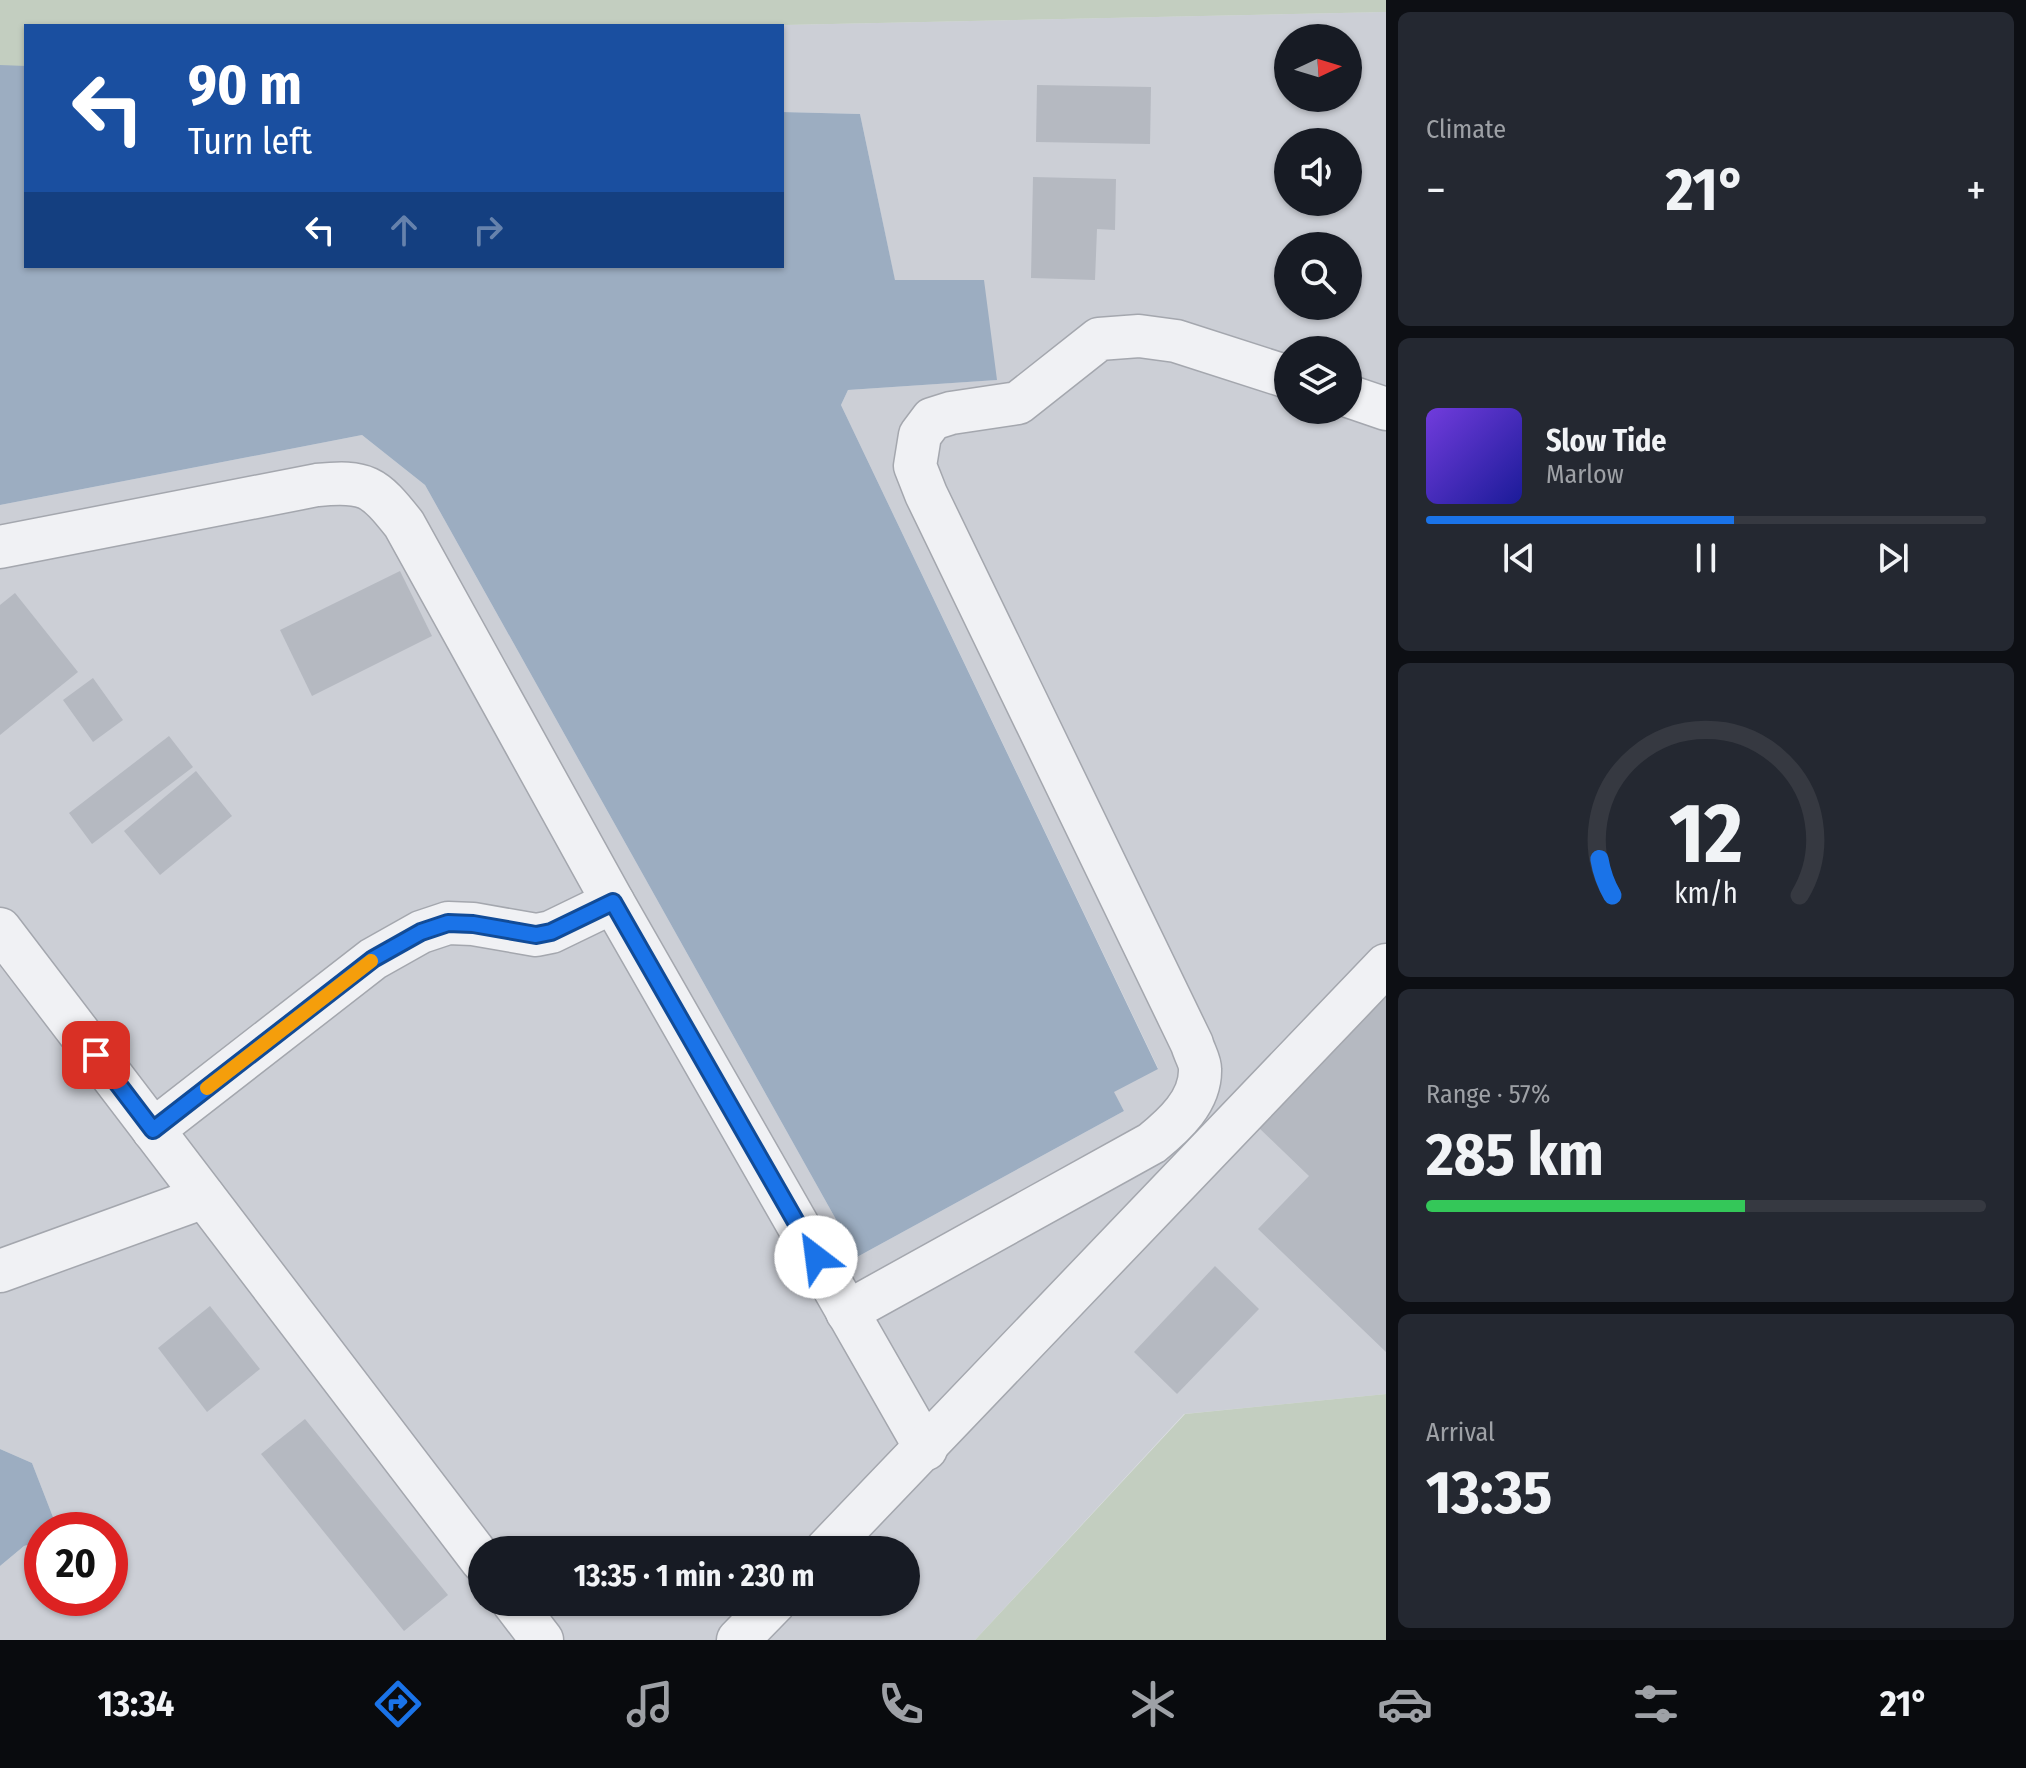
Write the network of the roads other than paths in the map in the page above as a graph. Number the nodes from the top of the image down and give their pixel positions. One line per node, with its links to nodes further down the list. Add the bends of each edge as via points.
1 (1274, 372): 11 (lane, via 1176,341 1139,336 1099,339 1018,403 932,419 920,435 915,466 926,494 1200,1068 1196,1090 1179,1120 1152,1143)
2 (1362, 401): 3 (lane)
3 (1386, 409)
4 (0, 547): 5 (lane, via 317,485 364,485 404,524)
5 (613, 902): 8 (lane, via 536,935 448,923 421,932 373,959); 11 (lane)
6 (0, 929): 8 (lane)
7 (1386, 965): 12 (lane)
8 (153, 1130): 9 (lane)
9 (204, 1197): 10 (lane); 14 (lane)
10 (0, 1271)
11 (847, 1312): 12 (lane)
12 (926, 1449): 13 (lane)
13 (840, 1536)
14 (468, 1543)
15 (524, 1616): 17 (lane)
16 (761, 1616): 18 (lane)
17 (542, 1640)
18 (738, 1640)

